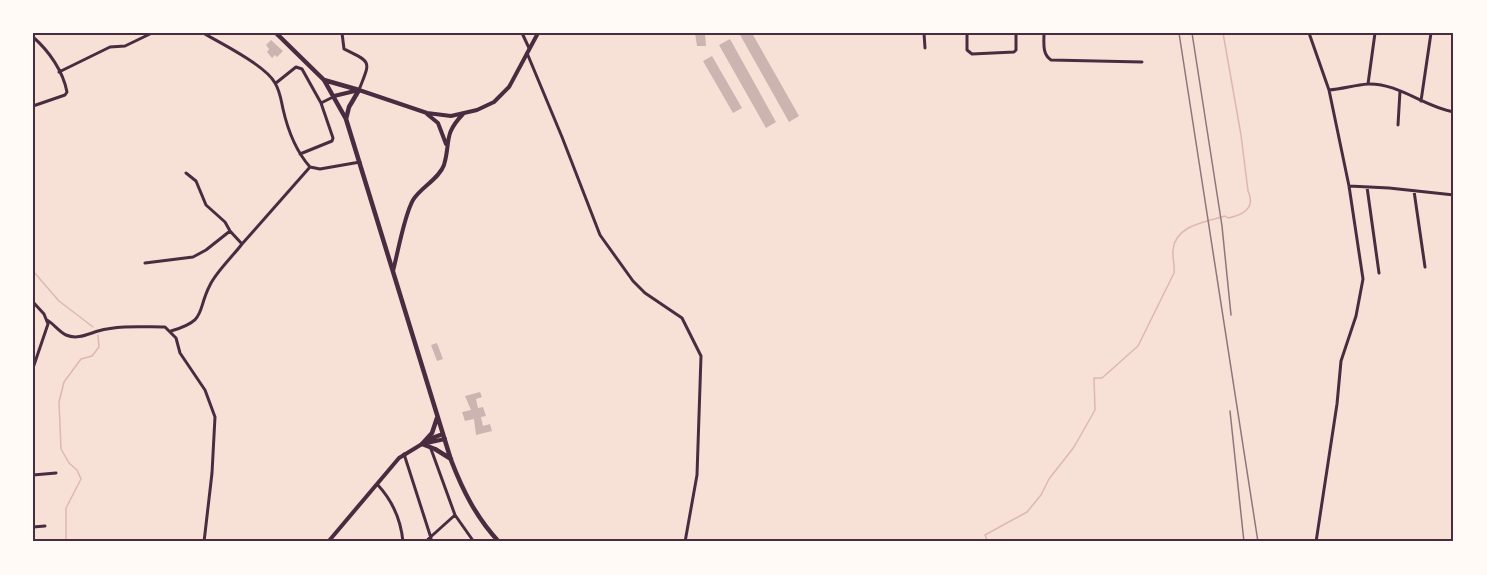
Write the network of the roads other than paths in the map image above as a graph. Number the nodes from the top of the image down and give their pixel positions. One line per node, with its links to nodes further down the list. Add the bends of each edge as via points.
1 (152, 33): 20 (street, via 124,46 110,47)
2 (203, 33): 22 (street, via 235,51)
3 (276, 33): 21 (highway)
4 (342, 33): 24 (street, via 344,49 367,62)
5 (522, 33): 16 (street)
6 (532, 33): 14 (street)
7 (924, 33): 17 (street)
8 (967, 33): 9 (street, via 969,52 1014,52)
9 (1016, 33)
10 (1044, 33): 19 (street, via 1044,52 1051,60)
11 (1309, 33): 25 (street)
12 (1375, 33): 23 (street)
13 (1431, 33): 28 (street)
14 (538, 34): 16 (street)
15 (33, 37): 20 (street, via 47,50)
16 (529, 48): 18 (street)
17 (925, 48)
18 (527, 53): 33 (street, via 503,95); 80 (street, via 600,235 633,281 682,318 701,356 697,475)
19 (1142, 62)
20 (59, 72): 30 (street, via 65,95)
21 (324, 80): 24 (highway); 27 (highway)
22 (276, 83): 29 (street, via 292,69 302,69); 43 (street, via 291,140)
23 (1368, 84): 25 (street); 26 (street)
24 (359, 90): 27 (street); 32 (street); 36 (highway)
25 (1329, 90): 47 (street)
26 (1400, 91): 28 (street); 39 (street)
27 (334, 96): 29 (street); 36 (highway)
28 (1421, 101): 31 (street)
29 (321, 103): 43 (street, via 333,138)
30 (33, 106)
31 (1454, 112)
32 (427, 113): 34 (street); 37 (street)
33 (464, 114): 35 (street); 38 (street)
34 (441, 116): 35 (street); 37 (street)
35 (451, 116): 38 (street)
36 (346, 119): 44 (highway)
37 (438, 123): 40 (street)
38 (454, 124): 41 (street)
39 (1398, 124)
40 (441, 128): 41 (street); 42 (street)
41 (450, 129): 42 (street)
42 (446, 145): 55 (street, via 441,171 411,204)
43 (300, 154): 45 (street)
44 (360, 162): 45 (street, via 320,170); 55 (highway)
45 (310, 167): 52 (street)
46 (186, 173): 51 (street, via 196,181 204,202)
47 (1349, 186): 48 (street); 81 (street, via 1363,279 1341,361)
48 (1367, 187): 49 (street); 56 (street)
49 (1414, 191): 50 (street); 54 (street)
50 (1454, 195)
51 (230, 231): 52 (street); 53 (street, via 193,257)
52 (242, 244): 59 (street, via 209,285 199,317)
53 (145, 263)
54 (1425, 267)
55 (393, 272): 61 (highway)
56 (1378, 273)
57 (33, 302): 58 (street)
58 (47, 320): 59 (street, via 65,335 81,337 118,327 165,327); 60 (street)
59 (171, 331): 74 (street, via 180,353 206,390 215,417)
60 (33, 368)
61 (437, 415): 62 (highway); 64 (highway, via 432,433)
62 (444, 436): 63 (street); 66 (highway)
63 (429, 443): 64 (highway); 66 (highway); 70 (street)
64 (422, 444): 65 (street)
65 (404, 454): 69 (street); 73 (street)
66 (451, 460): 79 (highway, via 476,514)
67 (56, 473): 68 (street)
68 (33, 475)
69 (377, 484): 75 (street); 76 (street, via 394,507)
70 (455, 515): 73 (street); 78 (street)
71 (45, 526): 72 (street)
72 (33, 527)
73 (431, 538): 77 (street)
74 (204, 542)
75 (328, 542)
76 (403, 542)
77 (425, 542)
78 (474, 542)
79 (499, 542)
80 (685, 542)
81 (1316, 542)

